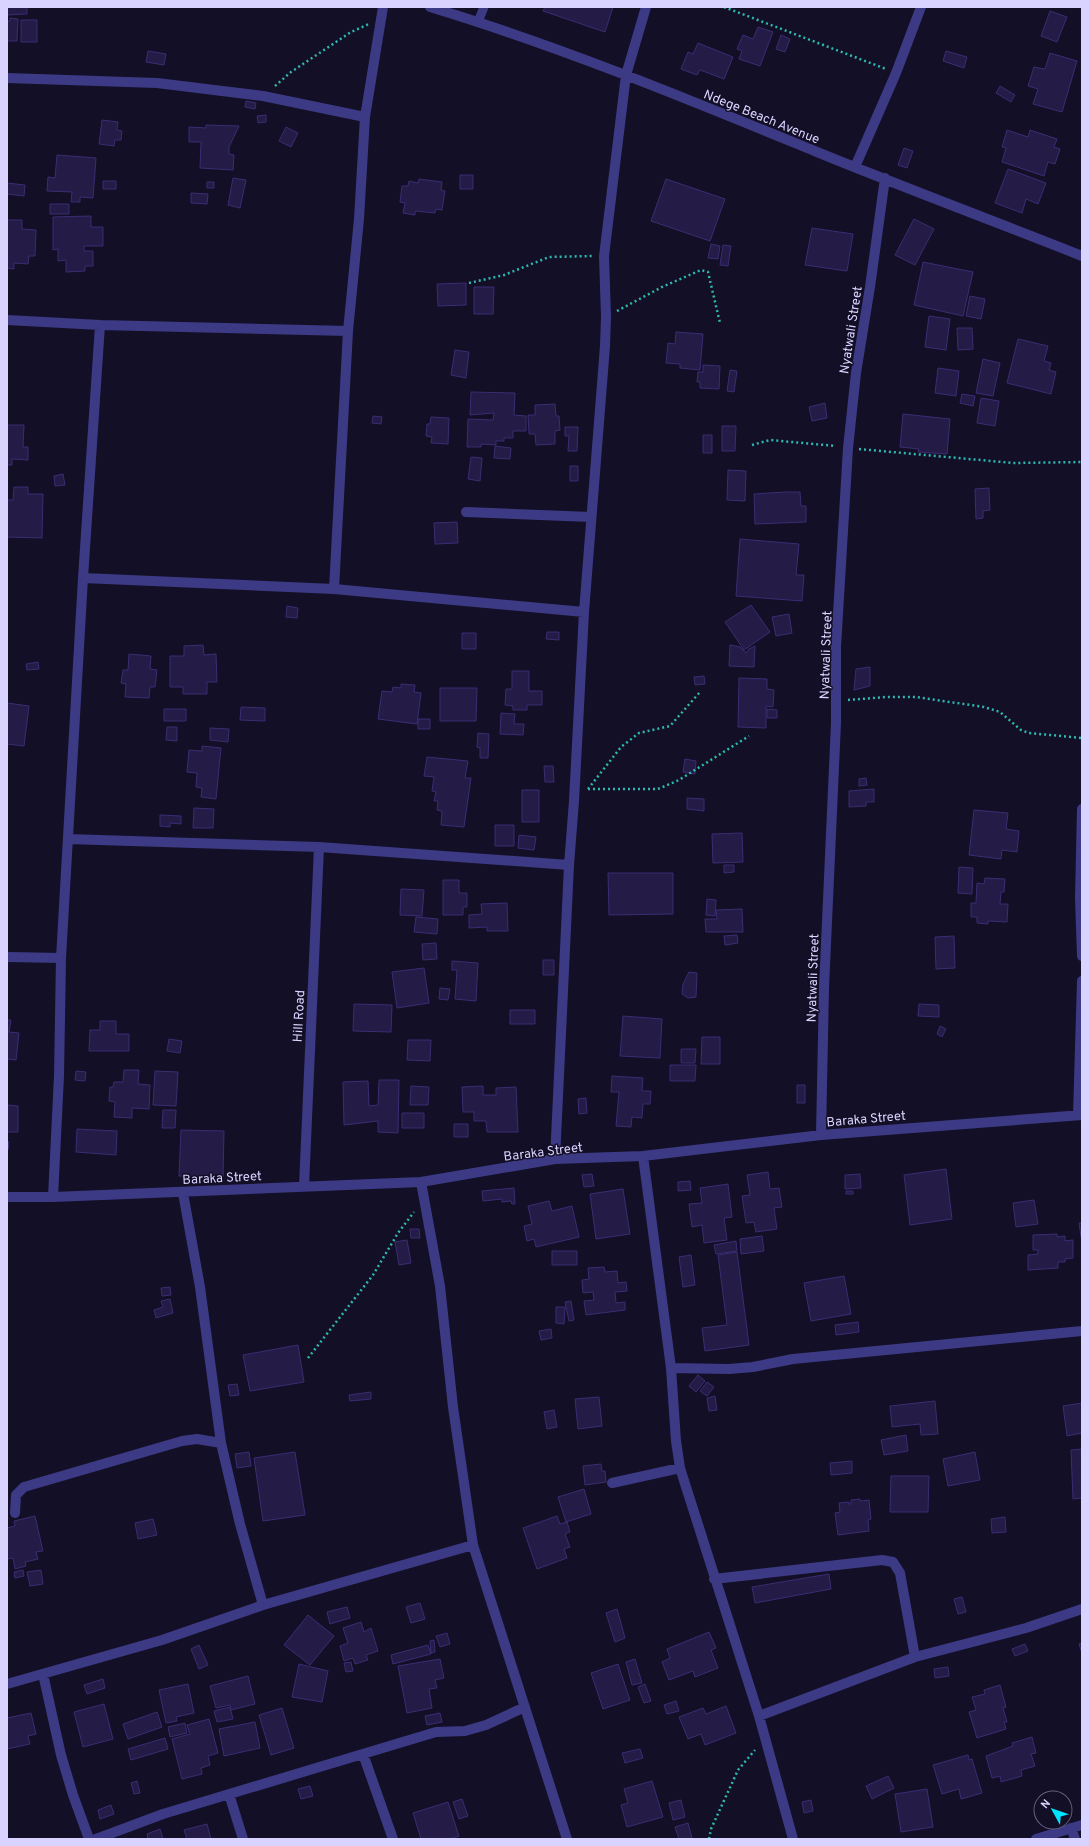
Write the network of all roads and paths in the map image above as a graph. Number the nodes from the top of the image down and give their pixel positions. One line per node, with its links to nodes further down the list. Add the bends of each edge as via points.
1 (383, 7): 7 (street)
2 (430, 7): 8 (street, Ndege Beach Avenue)
3 (484, 7): 8 (lane)
4 (646, 7): 10 (street)
5 (724, 7): 9 (path)
6 (921, 7): 9 (street)
7 (380, 18): 12 (path, via 351,32 291,72); 13 (street)
8 (478, 22): 10 (street, Ndege Beach Avenue)
9 (896, 73): 14 (street)
10 (626, 75): 14 (street, Ndege Beach Avenue); 16 (street)
11 (7, 78): 12 (street, via 157,83)
12 (263, 96): 13 (street)
13 (365, 117): 23 (street, via 359,219)
14 (855, 167): 15 (street, Ndege Beach Avenue)
15 (885, 178): 17 (street, Ndege Beach Avenue); 25 (street, Nyatwali Street, via 856,373)
16 (604, 256): 18 (path, via 549,257 504,275); 19 (street)
17 (1082, 256)
18 (470, 283)
19 (606, 317): 21 (path, via 701,270 708,272); 28 (street)
20 (7, 320): 22 (street)
21 (720, 323)
22 (100, 325): 23 (street); 29 (street)
23 (348, 331): 30 (street)
24 (752, 444): 25 (path, via 770,440)
25 (848, 448): 26 (path, via 1014,463); 33 (street, Nyatwali Street, via 836,647)
26 (1082, 462)
27 (466, 512): 28 (street)
28 (591, 517): 31 (street)
29 (83, 578): 30 (street); 39 (street)
30 (334, 588): 31 (street)
31 (584, 612): 37 (street)
32 (700, 692): 36 (path, via 670,726 639,733 621,747)
33 (836, 701): 35 (path, via 916,697 984,707 1000,712 1021,730 1029,733); 47 (street, Nyatwali Street, via 824,988)
34 (748, 736): 36 (path, via 679,780 658,789)
35 (1082, 738)
36 (588, 789): 37 (path)
37 (574, 802): 41 (street)
38 (1082, 809): 42 (street)
39 (68, 839): 40 (street); 44 (street)
40 (319, 847): 41 (street); 51 (street, Hill Road)
41 (569, 865): 49 (street)
42 (1082, 956)
43 (7, 957): 44 (street)
44 (61, 958): 54 (street)
45 (1082, 981): 46 (street)
46 (1080, 1115): 47 (street, Baraka Street)
47 (821, 1135): 48 (street, Baraka Street)
48 (643, 1156): 49 (street, Baraka Street); 58 (street)
49 (556, 1159): 50 (street, Baraka Street)
50 (421, 1182): 51 (street, Baraka Street); 55 (street)
51 (304, 1186): 52 (street, Baraka Street)
52 (183, 1192): 54 (street, Baraka Street); 59 (street, via 200,1286)
53 (7, 1197): 54 (street, Baraka Street)
54 (53, 1197)
55 (423, 1200): 57 (path, via 398,1233 373,1275); 63 (street, via 440,1286 453,1406)
56 (1082, 1331): 58 (street, via 793,1359 729,1369)
57 (308, 1358)
58 (671, 1368): 60 (street)
59 (221, 1443): 62 (street, via 197,1439 182,1441 24,1487 16,1495); 65 (street)
60 (680, 1468): 61 (street); 64 (street)
61 (612, 1483)
62 (15, 1513)
63 (473, 1545): 65 (street); 70 (street)
64 (714, 1579): 67 (street, via 882,1560 893,1562 900,1573); 71 (street)
65 (262, 1605): 68 (street, via 162,1640)
66 (1082, 1609): 67 (street, via 1026,1628)
67 (915, 1657): 71 (street)
68 (43, 1674): 69 (street); 76 (street, via 61,1755)
69 (7, 1684)
70 (525, 1707): 73 (street, via 472,1729 436,1732); 80 (street)
71 (759, 1716): 72 (street)
72 (765, 1739): 81 (path, via 738,1770 711,1829); 82 (street)
73 (363, 1754): 74 (street); 79 (street)
74 (229, 1794): 77 (street, via 163,1814); 78 (street)
75 (1065, 1830): 83 (street)
76 (89, 1839)
77 (96, 1839)
78 (243, 1839)
79 (392, 1839)
80 (567, 1839)
81 (709, 1839)
82 (793, 1839)
83 (1036, 1839)

